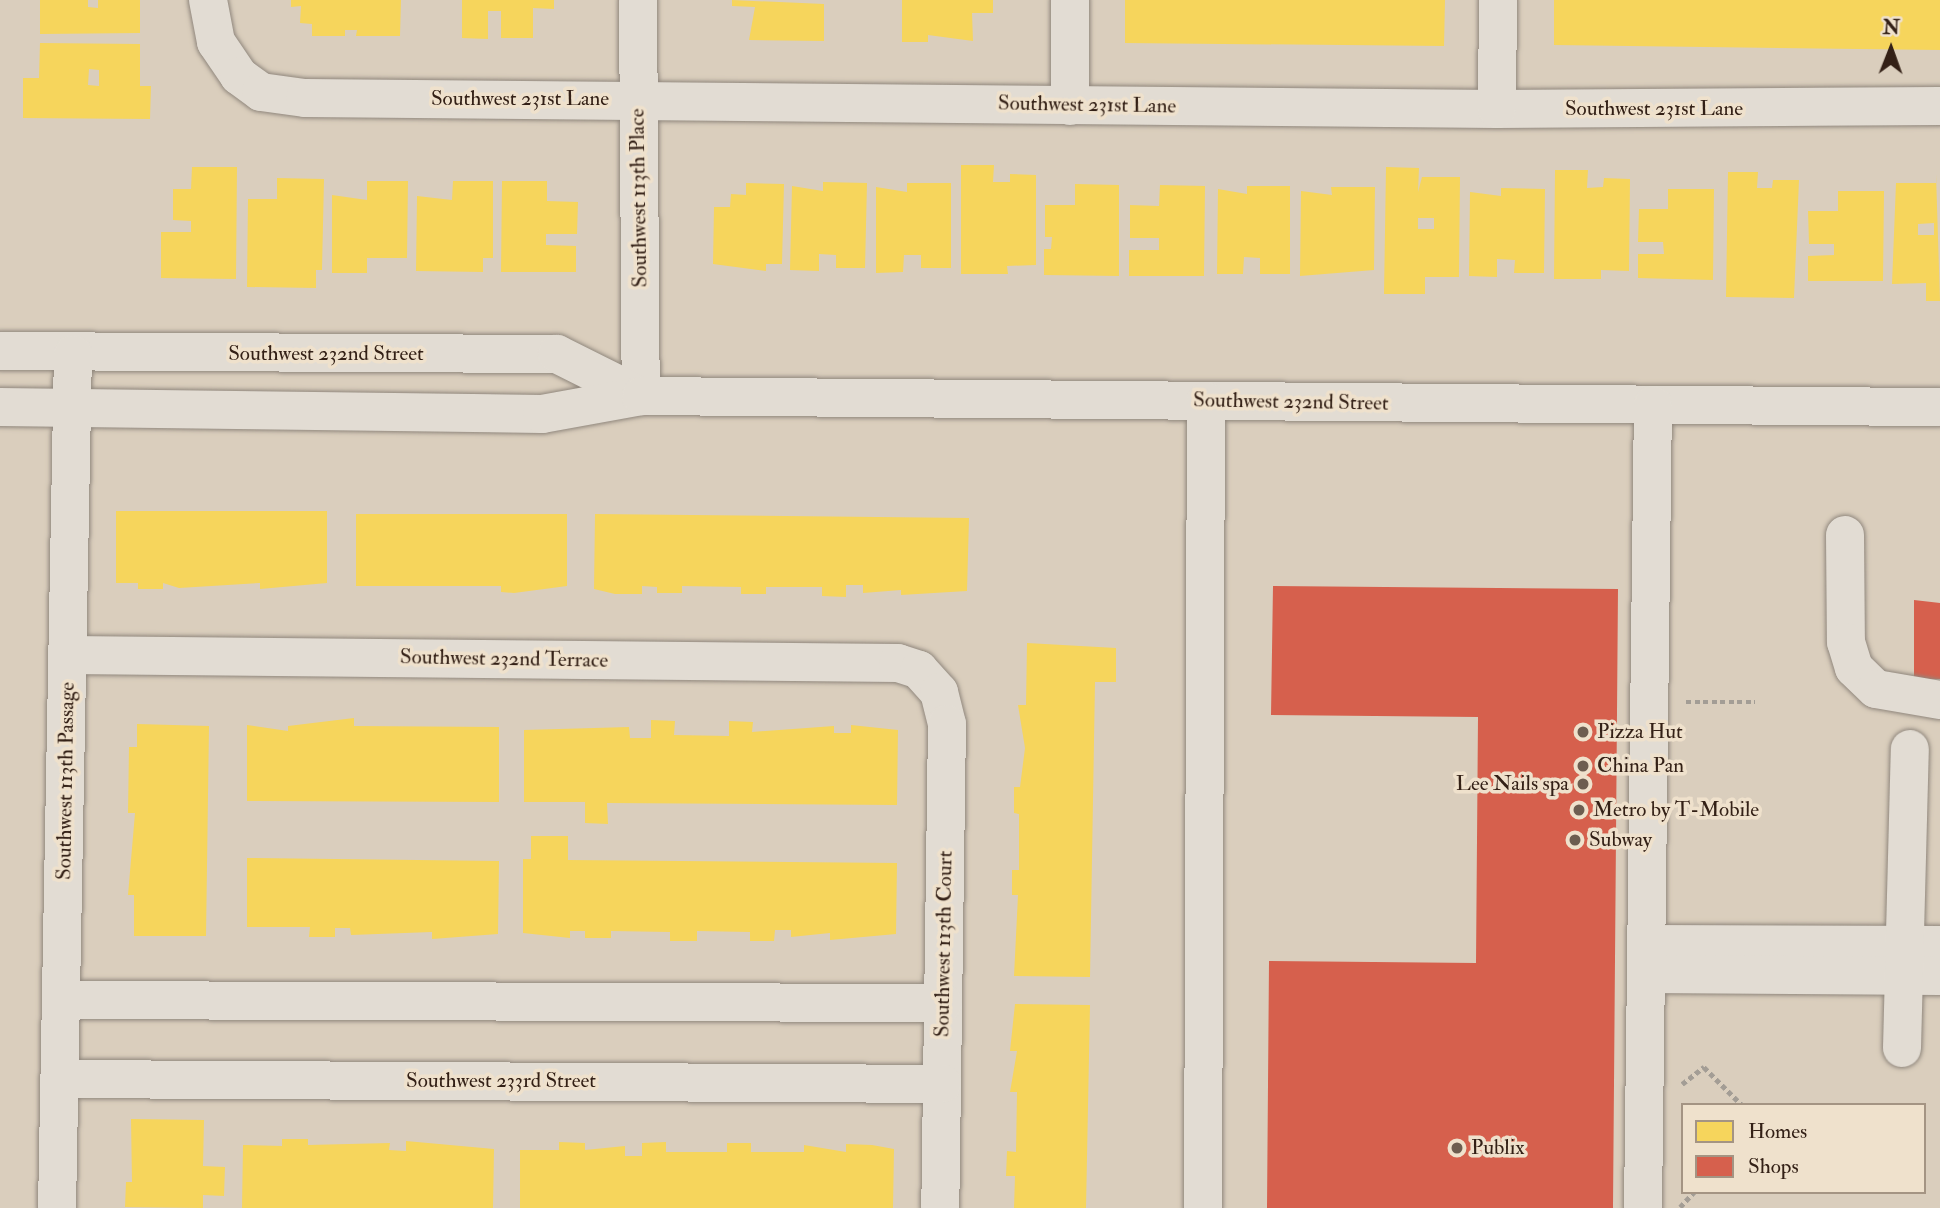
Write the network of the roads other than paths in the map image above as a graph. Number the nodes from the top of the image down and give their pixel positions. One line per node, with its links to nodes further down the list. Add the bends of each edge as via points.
1 (208, 0): 5 (street, Southwest 231st Lane, via 216,42 239,76 261,92 293,98)
2 (638, 0): 5 (street, Southwest 113th Place)
3 (1070, 0): 6 (street)
4 (1498, 0): 8 (street)
5 (638, 99): 6 (street, Southwest 231st Lane); 11 (street, Southwest 113th Place)
6 (1070, 106): 8 (street, Southwest 231st Lane)
7 (1940, 106): 8 (street, Southwest 231st Lane)
8 (1497, 109)
9 (0, 351): 10 (street, Southwest 232nd Street)
10 (73, 354): 11 (street, Southwest 232nd Street, via 557,354); 15 (street, Southwest 113th Passage)
11 (641, 396): 12 (street, Southwest 232nd Street); 15 (street, Southwest 232nd Street, via 542,414)
12 (1206, 401): 13 (street, Southwest 232nd Street); 31 (street)
13 (1653, 405): 16 (street, Southwest 232nd Street); 22 (street)
14 (0, 407): 15 (street, Southwest 232nd Street)
15 (71, 407): 18 (street, Southwest 113th Passage)
16 (1940, 407)
17 (1845, 535): 20 (street, via 1846,642 1854,668 1876,689)
18 (68, 655): 19 (street, Southwest 232nd Terrace, via 898,663 919,670); 24 (street, Southwest 113th Passage)
19 (933, 684): 25 (street, Southwest 113th Court, via 947,724)
20 (1940, 700)
21 (1910, 749): 23 (street)
22 (1646, 959): 23 (street); 32 (street)
23 (1922, 960): 26 (street)
24 (62, 1000): 25 (street); 27 (street, Southwest 113th Passage)
25 (943, 1003): 28 (street, Southwest 113th Court)
26 (1902, 1048)
27 (61, 1079): 28 (street, Southwest 233rd Street); 29 (street, Southwest 113th Passage)
28 (942, 1084): 30 (street, Southwest 113th Court)
29 (57, 1208)
30 (940, 1208)
31 (1203, 1208)
32 (1643, 1208)

